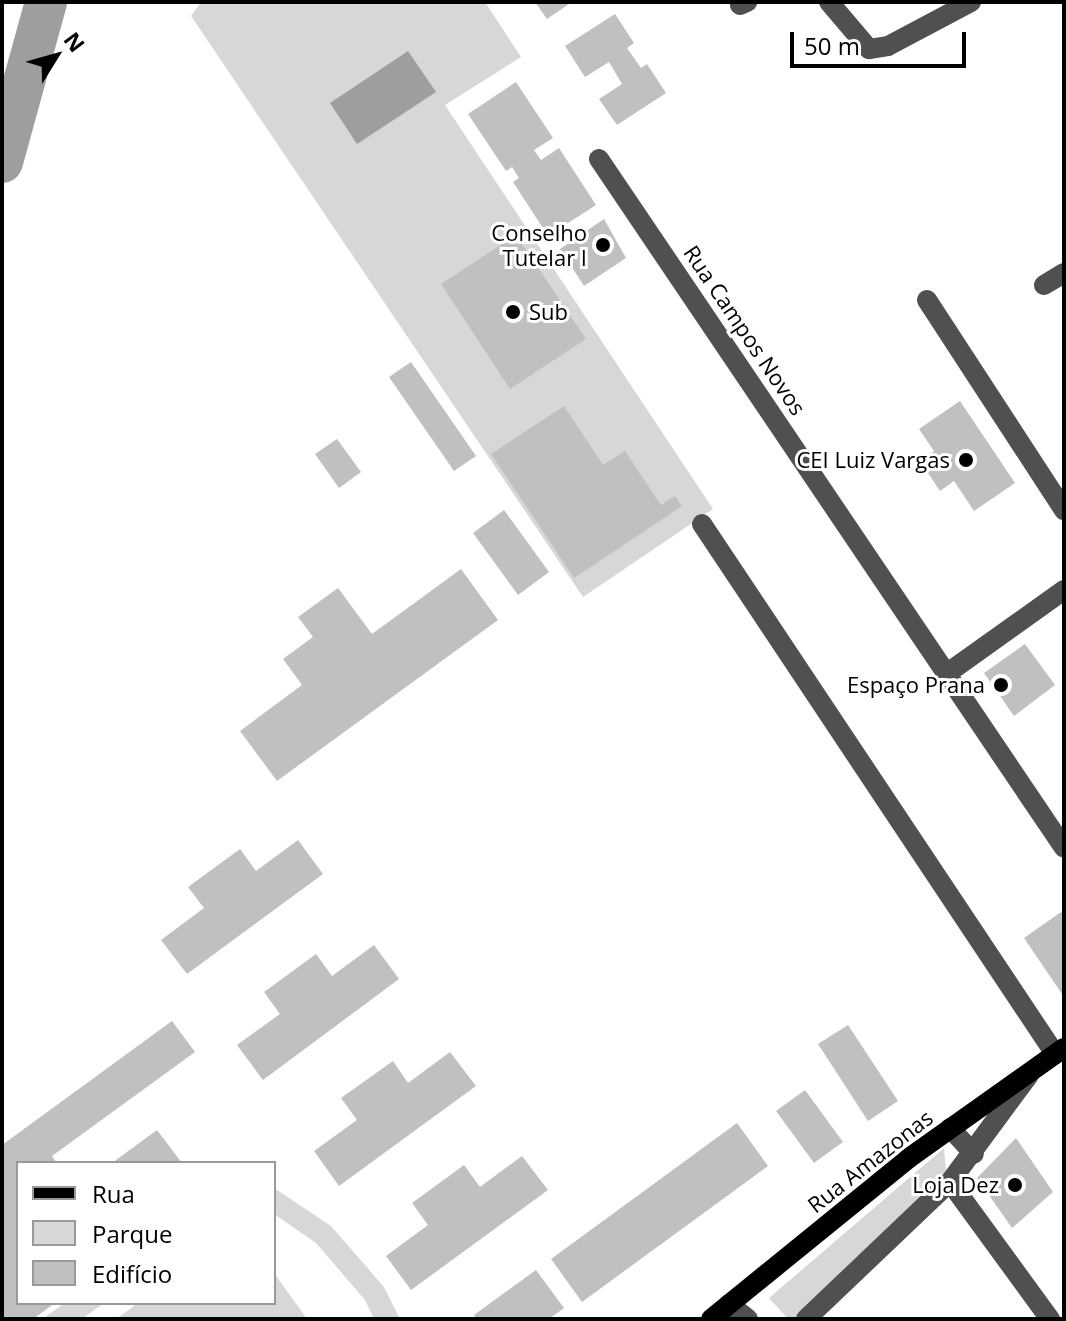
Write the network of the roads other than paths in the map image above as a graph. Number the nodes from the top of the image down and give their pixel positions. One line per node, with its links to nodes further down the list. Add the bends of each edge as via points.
1 (829, 2): 2 (street, via 869,49 888,46)
2 (971, 2)
3 (599, 159): 10 (street, Rua Campos Novos)
4 (1064, 273): 5 (street)
5 (1044, 285)
6 (927, 300): 7 (street)
7 (1064, 510)
8 (702, 524): 12 (street)
9 (1064, 590): 10 (street)
10 (949, 672): 11 (street, Rua Campos Novos)
11 (1064, 848)
12 (1060, 1051): 13 (main road, Rua Amazonas)
13 (1035, 1067): 14 (main road, Rua Amazonas); 15 (street)
14 (950, 1128): 15 (street); 17 (main road, Rua Amazonas)
15 (974, 1154): 16 (street)
16 (950, 1182): 20 (street); 21 (street)
17 (729, 1304): 18 (main road, Rua Amazonas); 19 (street)
18 (711, 1319)
19 (748, 1319)
20 (806, 1319)
21 (1050, 1319)

